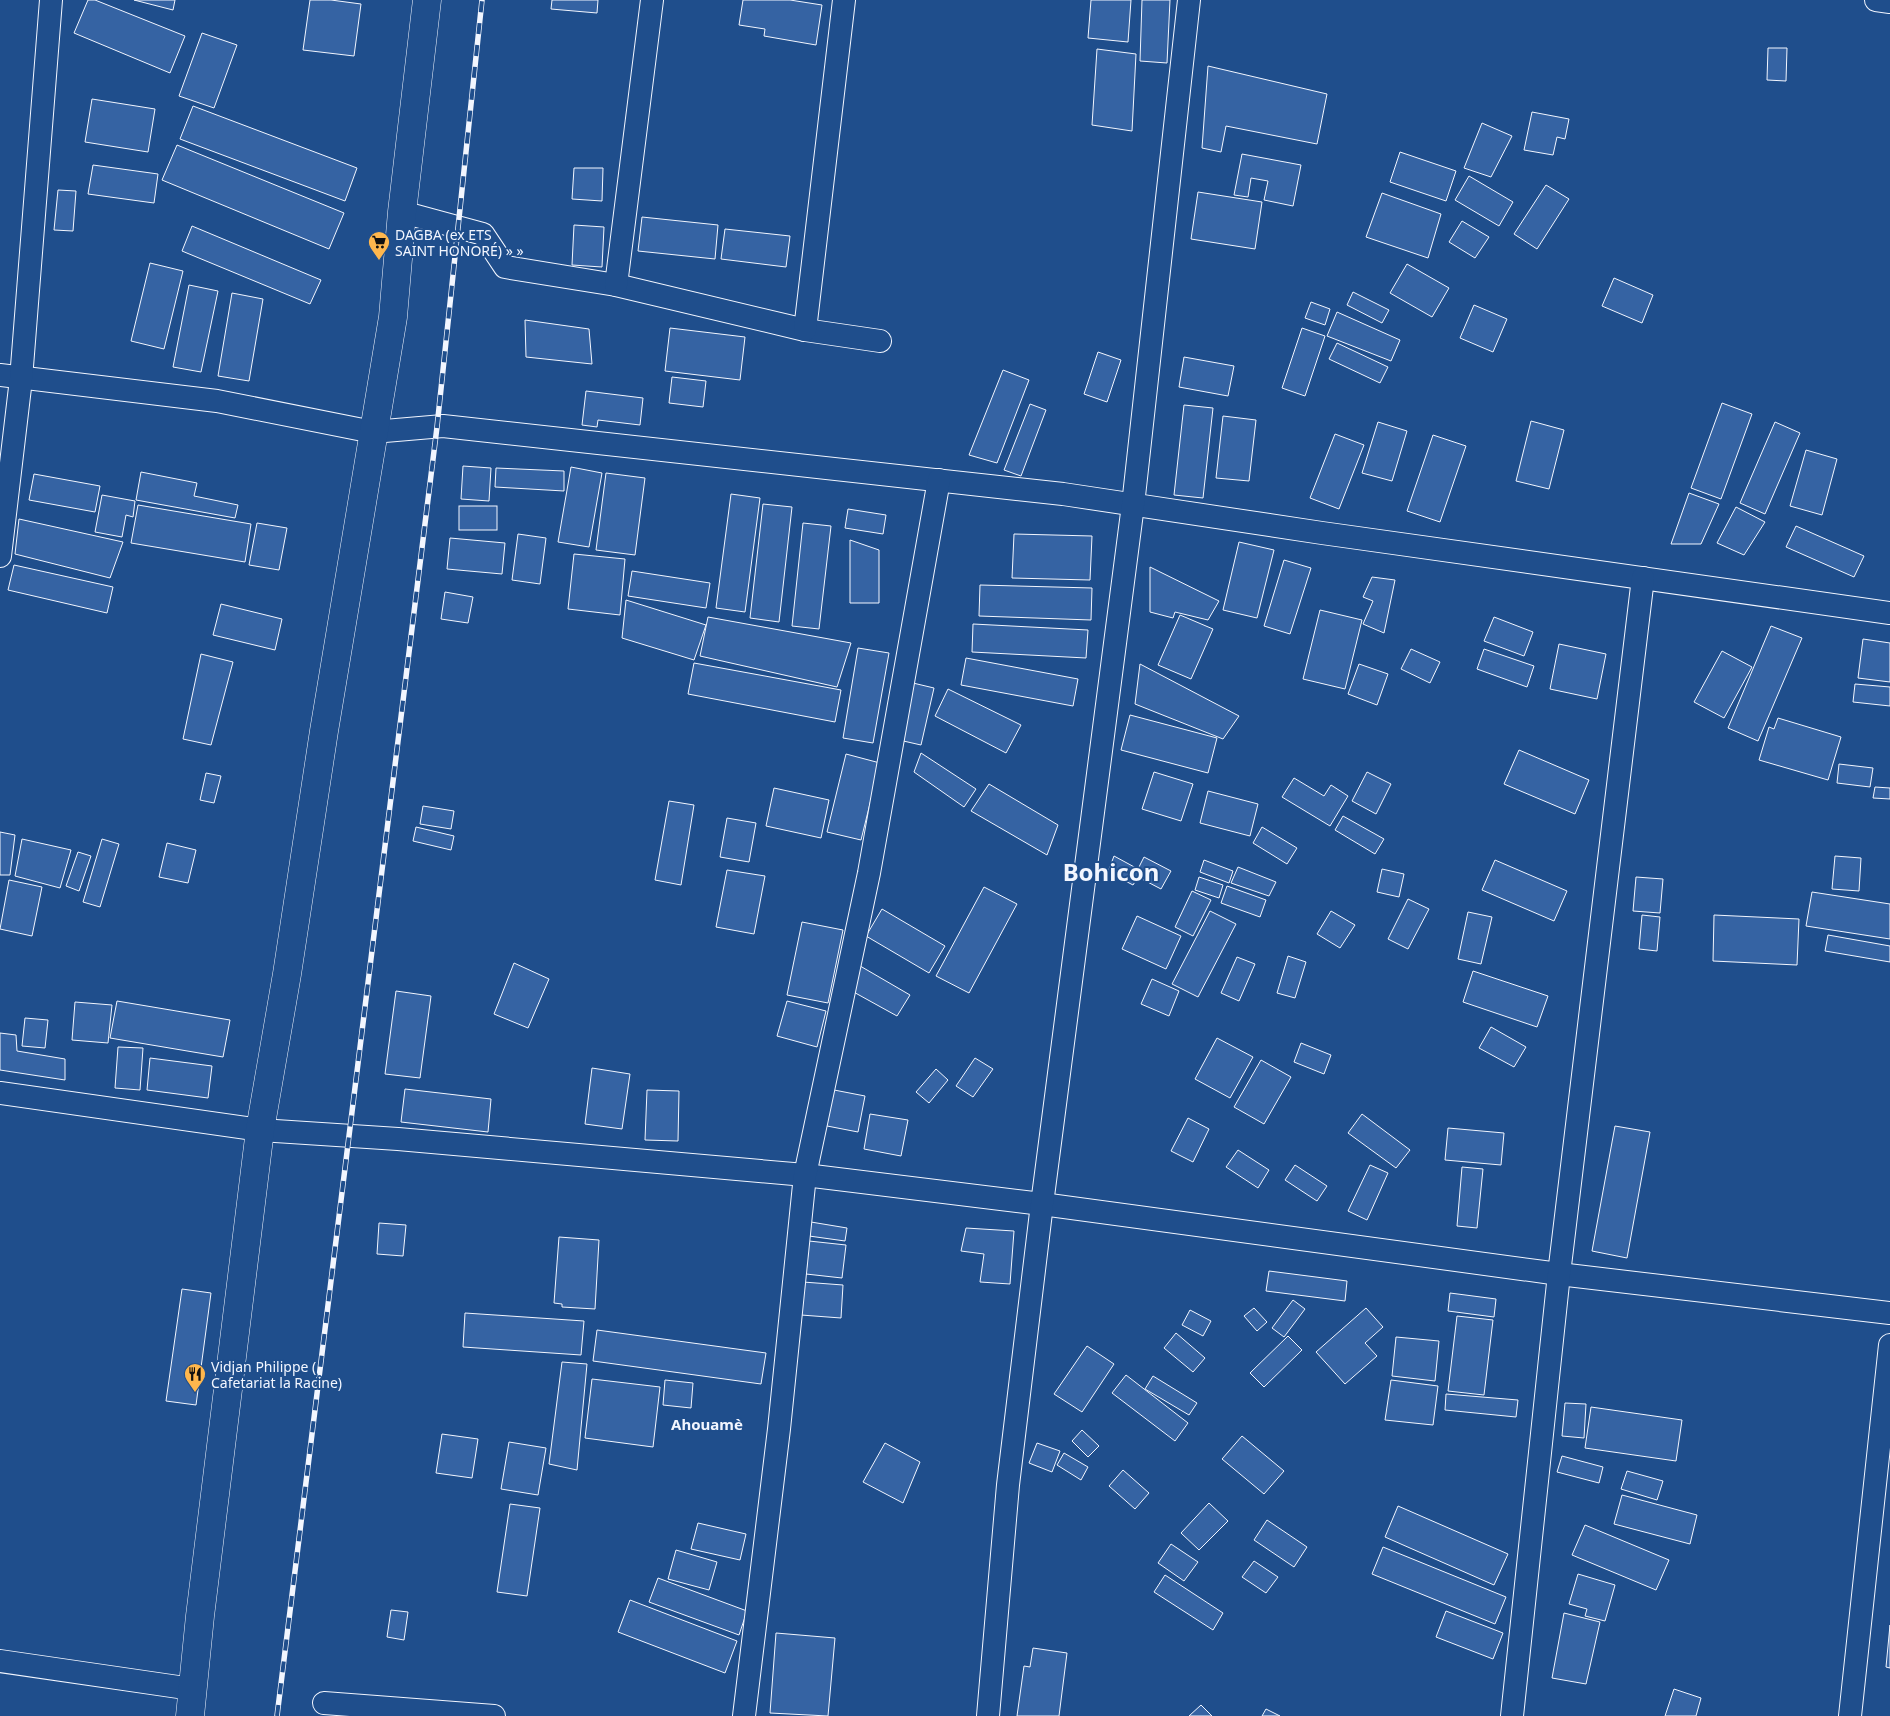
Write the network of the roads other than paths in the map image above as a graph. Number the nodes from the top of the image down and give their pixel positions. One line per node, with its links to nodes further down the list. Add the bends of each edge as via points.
1 (51, 0): 12 (street)
2 (427, 0): 8 (highway)
3 (652, 0): 9 (street)
4 (844, 0): 10 (street)
5 (1190, 0): 15 (street)
6 (1876, 0): 7 (street)
7 (1890, 2)
8 (402, 212): 9 (street, via 483,234 505,267); 13 (highway, via 393,317)
9 (616, 285): 10 (street)
10 (805, 330): 11 (street)
11 (880, 341)
12 (11, 377): 13 (street, via 217,401); 16 (street)
13 (373, 432): 14 (street, via 443,426); 20 (highway)
14 (939, 480): 15 (street); 21 (street, via 869,873)
15 (1133, 505): 17 (street); 22 (street)
16 (0, 556)
17 (1642, 578): 18 (street); 23 (street)
18 (1890, 613)
19 (0, 1093): 20 (street)
20 (260, 1130): 21 (street); 27 (highway)
21 (805, 1175): 22 (street); 31 (street, via 779,1429)
22 (1042, 1204): 23 (street); 32 (street, via 1008,1485)
23 (1559, 1274): 24 (street); 33 (street)
24 (1890, 1313)
25 (1890, 1345): 34 (street)
26 (0, 1661): 27 (street)
27 (192, 1689): 29 (highway)
28 (324, 1703): 30 (street)
29 (190, 1716)
30 (494, 1716)
31 (744, 1716)
32 (988, 1716)
33 (1512, 1716)
34 (1850, 1716)

